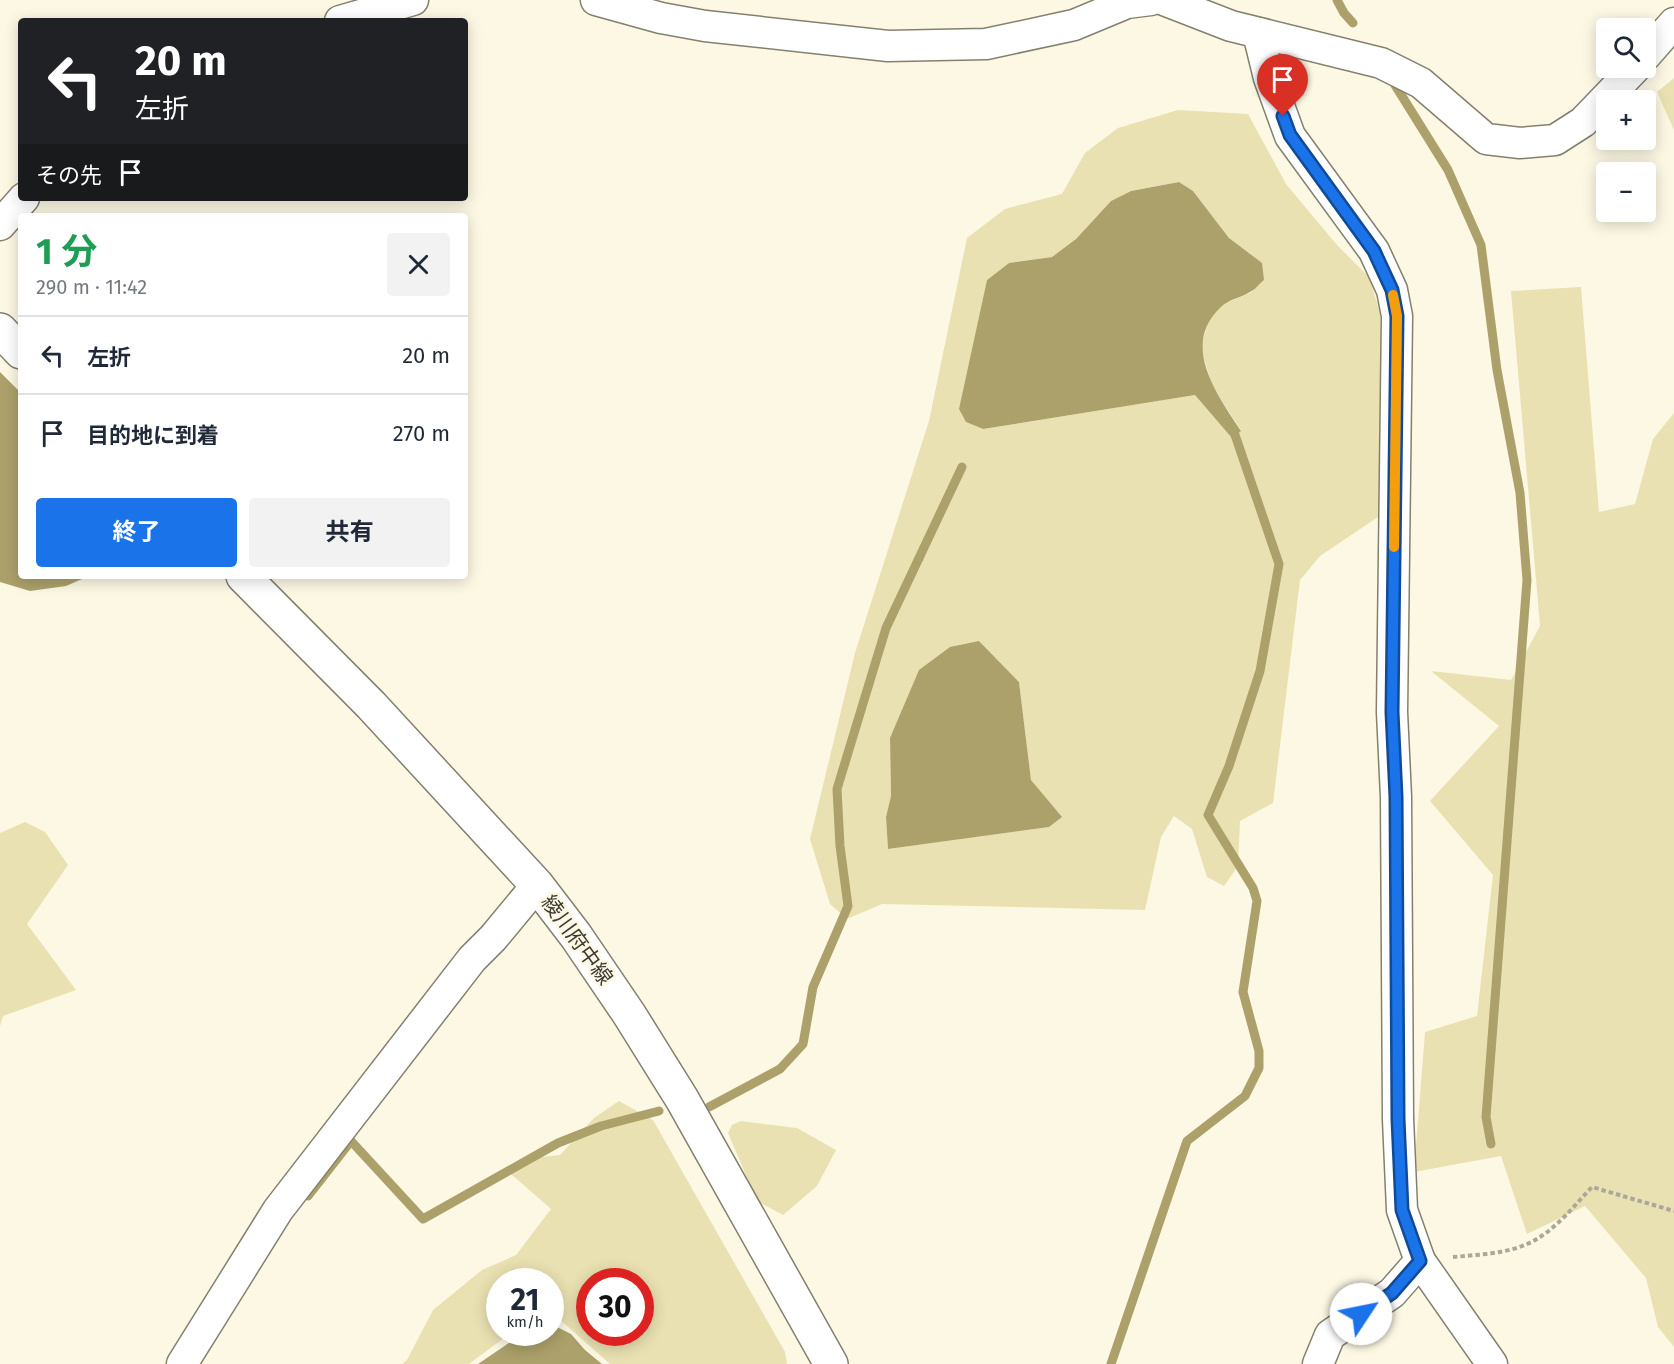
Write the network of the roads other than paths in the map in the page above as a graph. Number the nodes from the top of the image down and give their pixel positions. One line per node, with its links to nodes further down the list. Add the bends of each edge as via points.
1 (413, 0): 5 (street)
2 (596, 0): 3 (street, via 705,26 888,46 986,44 1074,25 1127,3)
3 (1151, 0)
4 (1164, 0): 7 (street)
5 (350, 18)
6 (1674, 23): 8 (street)
7 (1258, 33): 9 (street, via 1381,63 1421,83 1486,139 1520,143 1555,140 1583,122); 16 (street, via 1290,135 1374,251 1392,290 1397,316 1392,712 1398,1119 1402,1210)
8 (1656, 44)
9 (1625, 78)
10 (21, 201): 11 (street)
11 (0, 225)
12 (0, 330): 13 (main road)
13 (18, 349)
14 (246, 579): 15 (main road, 綾川府中線, via 371,705)
15 (537, 885): 17 (street, via 472,959 278,1210); 18 (main road, 綾川府中線, via 603,975 682,1099)
16 (1420, 1261): 19 (street, via 1392,1293 1330,1335); 20 (street)
17 (182, 1364)
18 (831, 1364)
19 (1318, 1364)
20 (1492, 1364)

